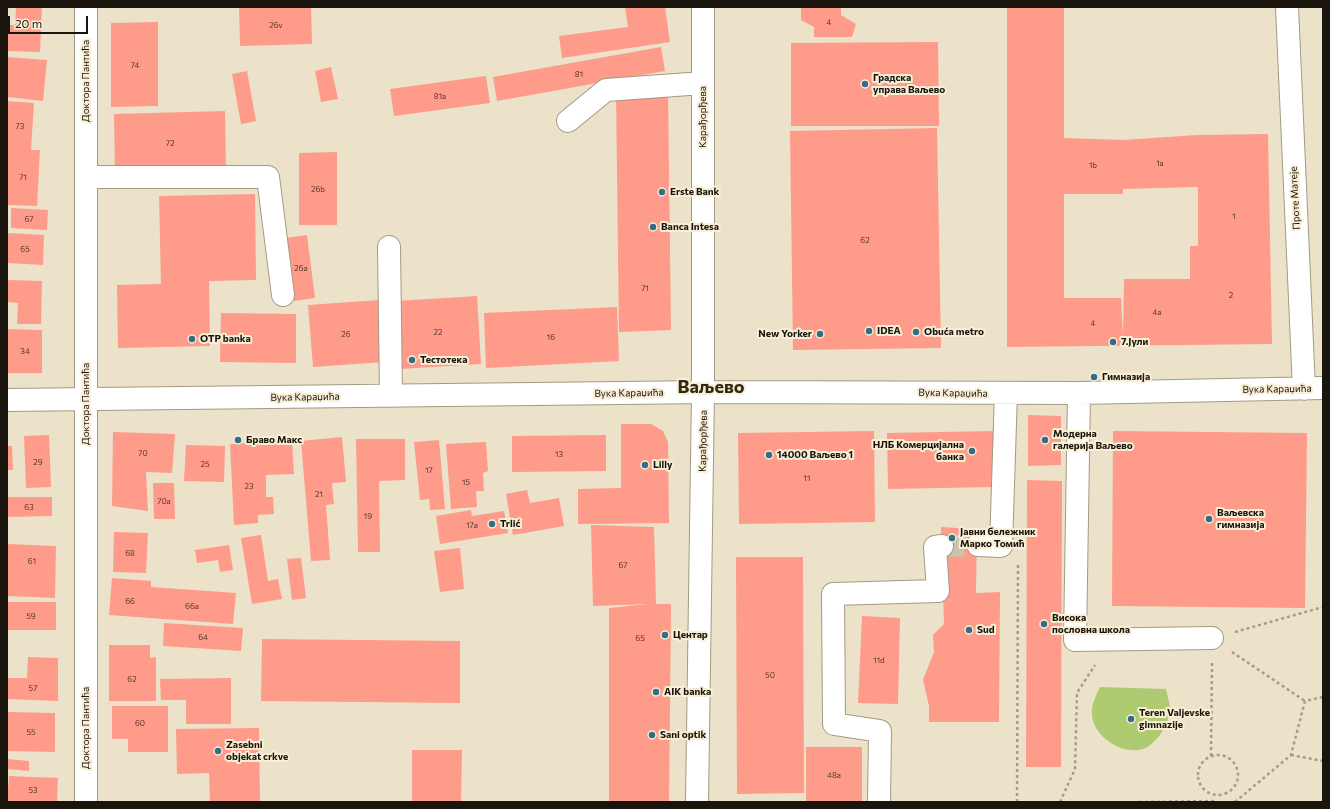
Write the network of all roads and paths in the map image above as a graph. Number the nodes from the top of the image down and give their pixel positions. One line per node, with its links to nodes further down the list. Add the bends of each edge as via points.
1 (86, 7): 6 (street, Доктора Пантића)
2 (703, 7): 4 (street, Карађорђева)
3 (1286, 7): 9 (street, Проте Матеје)
4 (703, 83): 5 (street, via 606,90); 10 (street, Карађорђева)
5 (568, 121)
6 (86, 177): 8 (street, via 268,177); 14 (street, Доктора Пантића)
7 (389, 247): 13 (street)
8 (283, 295)
9 (1314, 388): 12 (street, Вука Караџића)
10 (703, 392): 11 (street, Вука Караџића); 13 (street, Вука Караџића); 29 (street, Карађорђева)
11 (1006, 393): 12 (street, Вука Караџића); 18 (street)
12 (1079, 393): 21 (street, via 1075,640)
13 (391, 396): 14 (street, Вука Караџића)
14 (86, 399): 15 (street, Вука Караџића); 28 (street, Доктора Пантића)
15 (7, 400)
16 (978, 545): 18 (street)
17 (942, 546): 30 (street, via 935,547 938,591 833,594 834,724 880,731)
18 (1001, 546): 31 (path, via 1018,554)
19 (1323, 606): 20 (path)
20 (1212, 638): 21 (street); 23 (path); 25 (path)
21 (1110, 640): 32 (path, via 1077,694 1075,769)
22 (1323, 697): 23 (path)
23 (1305, 701): 24 (path)
24 (1291, 755): 26 (path); 35 (path)
25 (1211, 756): 27 (path, via 1201,764 1198,776 1204,788); 27 (path, via 1224,756 1229,759 1234,763 1238,775 1229,791)
26 (1323, 761)
27 (1216, 794): 34 (path)
28 (86, 802)
29 (697, 802)
30 (879, 802)
31 (1017, 802)
32 (1060, 802)
33 (1139, 802): 34 (path)
34 (1216, 802)
35 (1235, 802)

